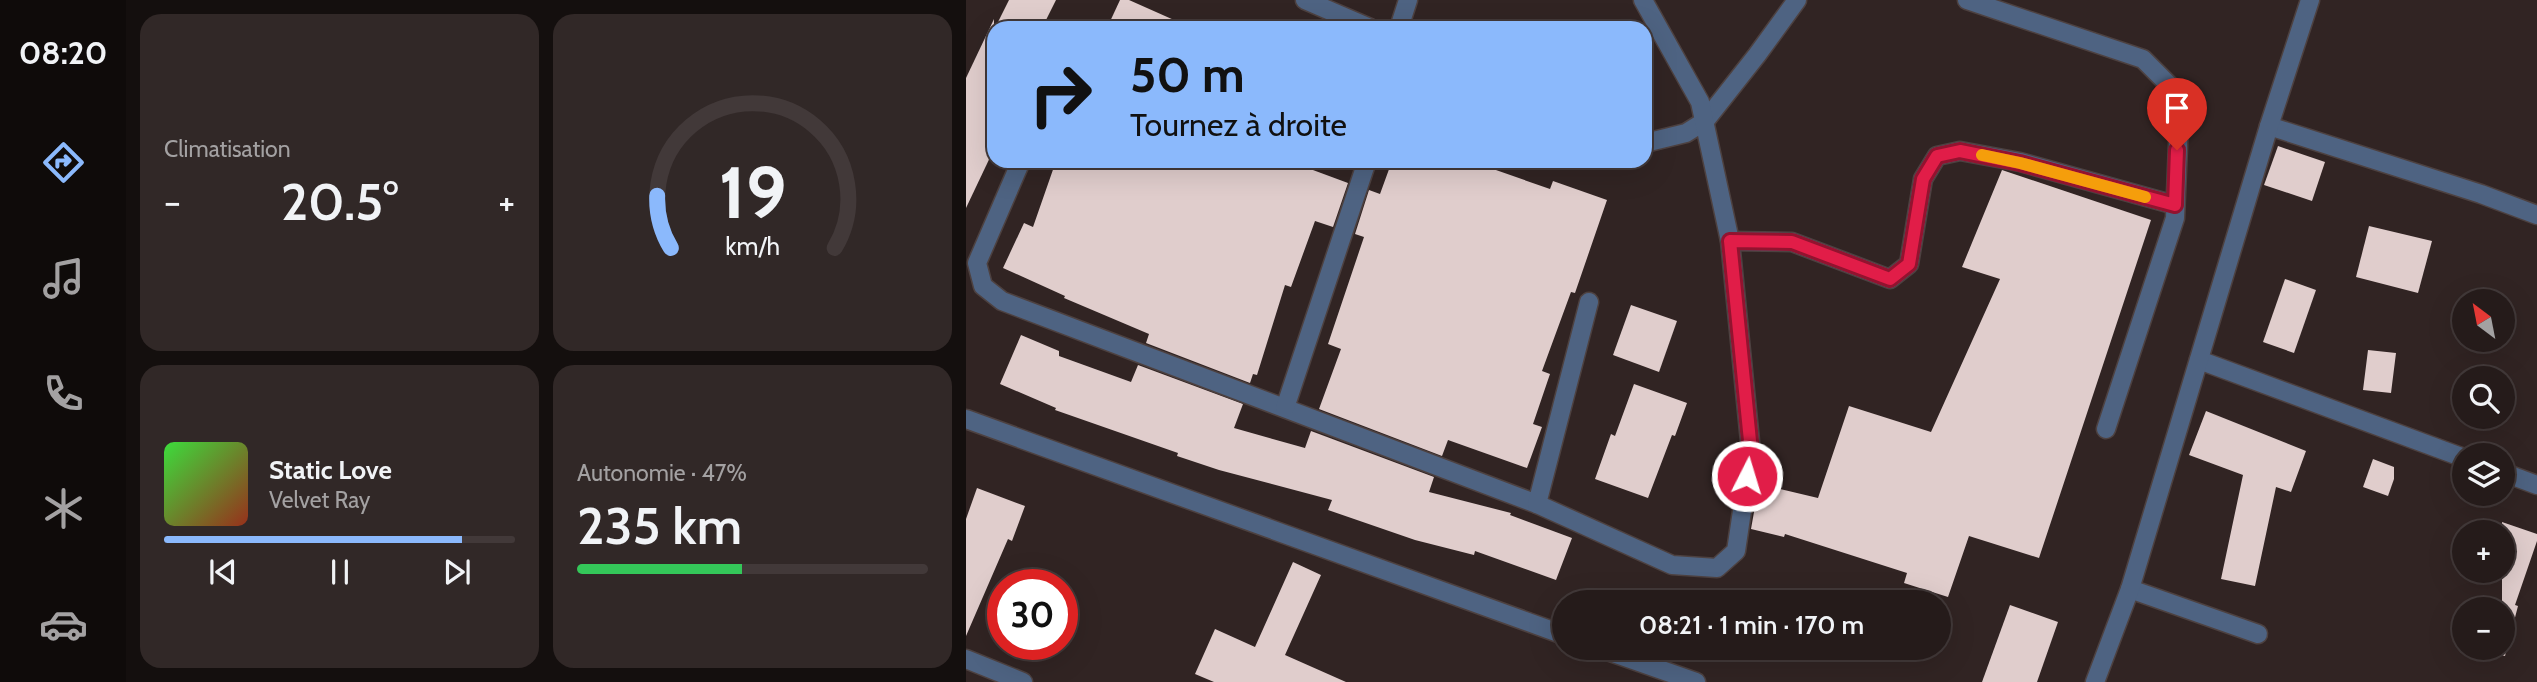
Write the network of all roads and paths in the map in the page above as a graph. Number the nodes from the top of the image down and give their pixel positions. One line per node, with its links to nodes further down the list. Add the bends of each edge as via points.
1 (1306, 0): 7 (street)
2 (1408, 0): 8 (street)
3 (1643, 0): 9 (street, via 1700,102)
4 (1797, 0): 9 (street)
5 (1966, 0): 14 (street, via 2143,59 2180,96)
6 (2310, 0): 10 (street)
7 (1354, 21)
8 (1401, 21)
9 (1704, 121): 11 (street, via 1686,133); 16 (street)
10 (2269, 126): 15 (street); 18 (street)
11 (1652, 140)
12 (1018, 168): 19 (street, via 977,263 983,286 1002,301)
13 (1365, 168): 19 (street)
14 (2175, 205): 16 (street, via 1960,151 1937,156 1923,179 1909,264 1890,279 1792,242); 21 (street, via 2175,218)
15 (2537, 215)
16 (1730, 241): 25 (street, via 1751,451 1736,551 1717,568 1672,565)
17 (1589, 302): 25 (street)
18 (2199, 360): 22 (street); 26 (street)
19 (1285, 408): 25 (street)
20 (966, 419): 27 (street)
21 (2106, 429)
22 (2452, 454)
23 (2515, 477): 24 (street)
24 (2537, 485)
25 (1537, 504)
26 (2130, 589): 28 (street); 33 (street)
27 (1552, 631)
28 (2258, 634)
29 (966, 659): 31 (street)
30 (1634, 660): 32 (street)
31 (1023, 682)
32 (1696, 682)
33 (2095, 682)

